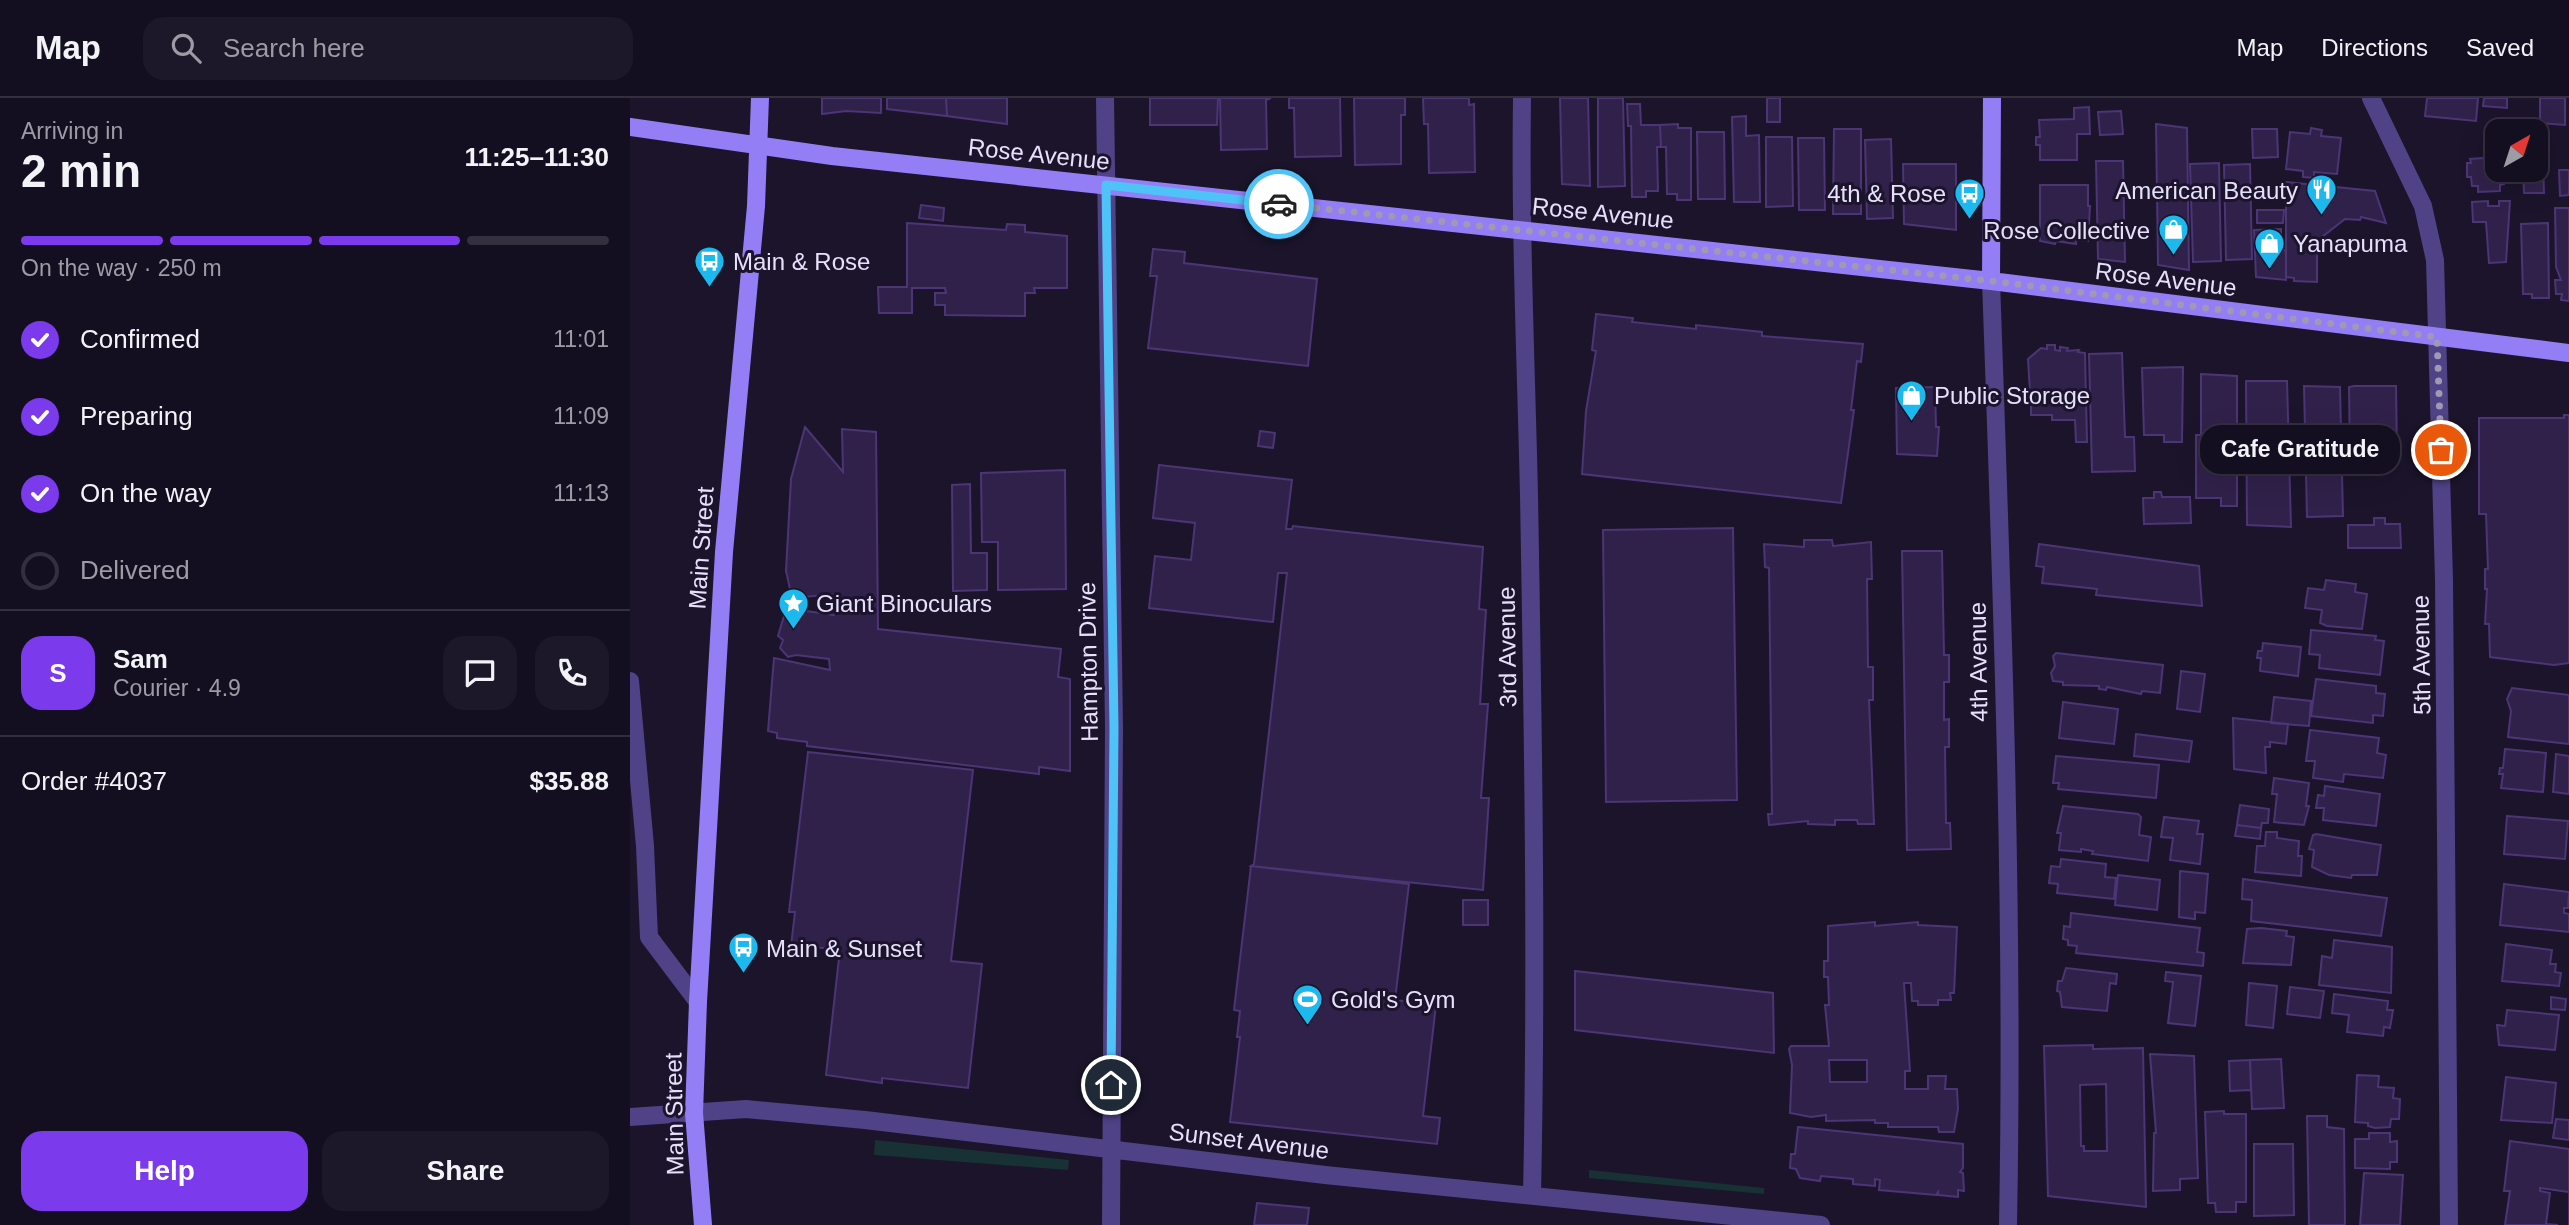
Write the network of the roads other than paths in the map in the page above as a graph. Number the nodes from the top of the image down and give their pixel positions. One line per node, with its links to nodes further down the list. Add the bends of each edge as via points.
1 (760, 98): 7 (street, Main Street)
2 (1105, 98): 8 (street, Hampton Drive)
3 (1522, 98): 9 (street, 3rd Avenue)
4 (1992, 98): 10 (street, 4th Avenue)
5 (2371, 98): 11 (street, 5th Avenue, via 2423,206 2435,260)
6 (630, 127): 7 (street, Rose Avenue)
7 (758, 144): 8 (street, Rose Avenue); 14 (street, Main Street, via 724,552)
8 (1106, 185): 9 (street, Rose Avenue); 17 (street, Hampton Drive, via 1114,728)
9 (1520, 228): 10 (street, Rose Avenue); 18 (street, 3rd Avenue, via 1529,492 1536,1045)
10 (1992, 281): 11 (street, Rose Avenue); 22 (street, 4th Avenue, via 2000,499)
11 (2437, 337): 12 (street, Rose Avenue); 23 (street, 5th Avenue, via 2444,580)
12 (2569, 353)
13 (630, 681): 14 (street, via 649,936)
14 (698, 1002): 15 (street, Main Street)
15 (694, 1113): 16 (street, Sunset Avenue); 17 (street, Sunset Avenue, via 746,1110); 19 (street, Main Street)
16 (630, 1117)
17 (1110, 1149): 18 (street, Sunset Avenue); 20 (street, Hampton Drive)
18 (1532, 1195): 21 (street, Sunset Avenue)
19 (703, 1225)
20 (1111, 1225)
21 (1821, 1225)
22 (2008, 1225)
23 (2449, 1225)

